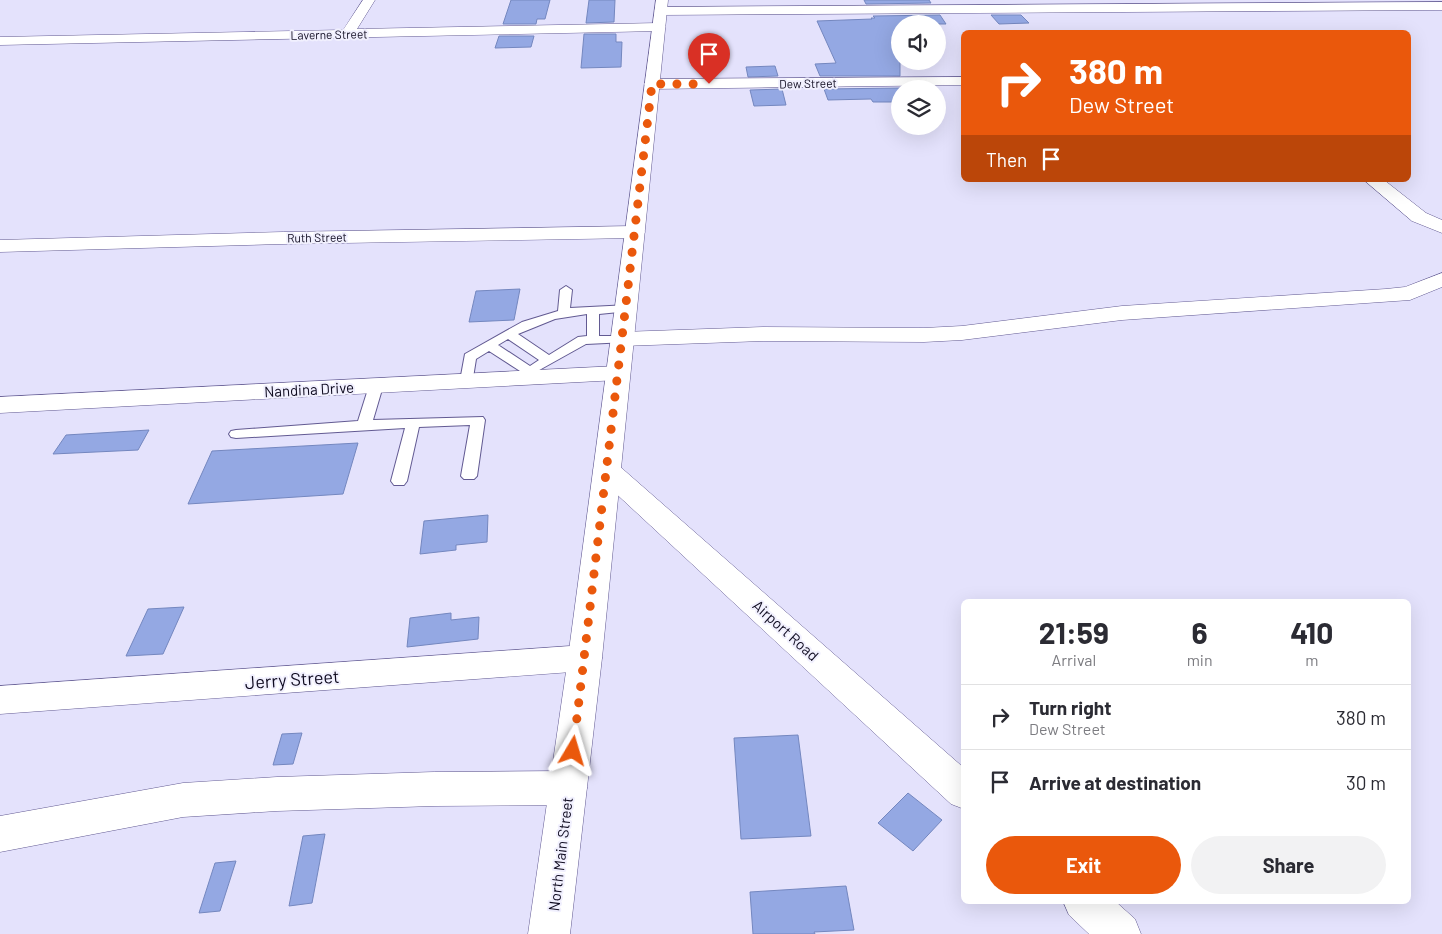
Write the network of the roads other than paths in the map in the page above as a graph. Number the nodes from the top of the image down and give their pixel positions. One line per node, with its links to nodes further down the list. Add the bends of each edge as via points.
1 (369, 0): 4 (street)
2 (1442, 6): 3 (street, Laverne Street)
3 (660, 13): 4 (street, Laverne Street); 7 (street, North Main Street)
4 (348, 33): 5 (street, Laverne Street)
5 (0, 41)
6 (961, 81): 7 (street, Dew Street)
7 (652, 84): 10 (street, North Main Street)
8 (1375, 182): 9 (street, via 1419,217)
9 (1442, 227)
10 (635, 232): 11 (street, Ruth Street); 14 (street, North Main Street)
11 (0, 246)
12 (1442, 279): 18 (street, via 1410,293 1386,296 1122,313 962,333 763,334)
13 (566, 290): 16 (lane)
14 (625, 308): 15 (lane); 18 (street, North Main Street)
15 (594, 311): 16 (lane); 19 (lane)
16 (564, 313): 17 (lane, via 541,319)
17 (509, 334): 20 (lane); 21 (lane)
18 (622, 339): 19 (lane); 22 (street, North Main Street)
19 (593, 340): 21 (lane, via 583,340)
20 (488, 345): 23 (lane); 24 (lane, via 470,357)
21 (548, 360): 23 (lane)
22 (618, 374): 23 (street, Nandina Drive); 30 (street, North Main Street)
23 (522, 375): 24 (street, Nandina Drive)
24 (466, 381): 25 (street, Nandina Drive)
25 (376, 386): 26 (street, Nandina Drive); 28 (lane)
26 (0, 406)
27 (413, 423): 28 (lane); 31 (lane, via 478,420); 32 (lane)
28 (364, 425): 29 (lane)
29 (236, 434)
30 (607, 470): 33 (street, North Main Street); 36 (street, Airport Road)
31 (469, 476)
32 (399, 481)
33 (585, 658): 34 (street, Jerry Street); 35 (street, North Main Street)
34 (0, 700)
35 (568, 788): 37 (street, via 434,788 183,800); 39 (street, North Main Street)
36 (961, 789)
37 (0, 834)
38 (1087, 904): 40 (street)
39 (549, 934)
40 (1120, 934)

